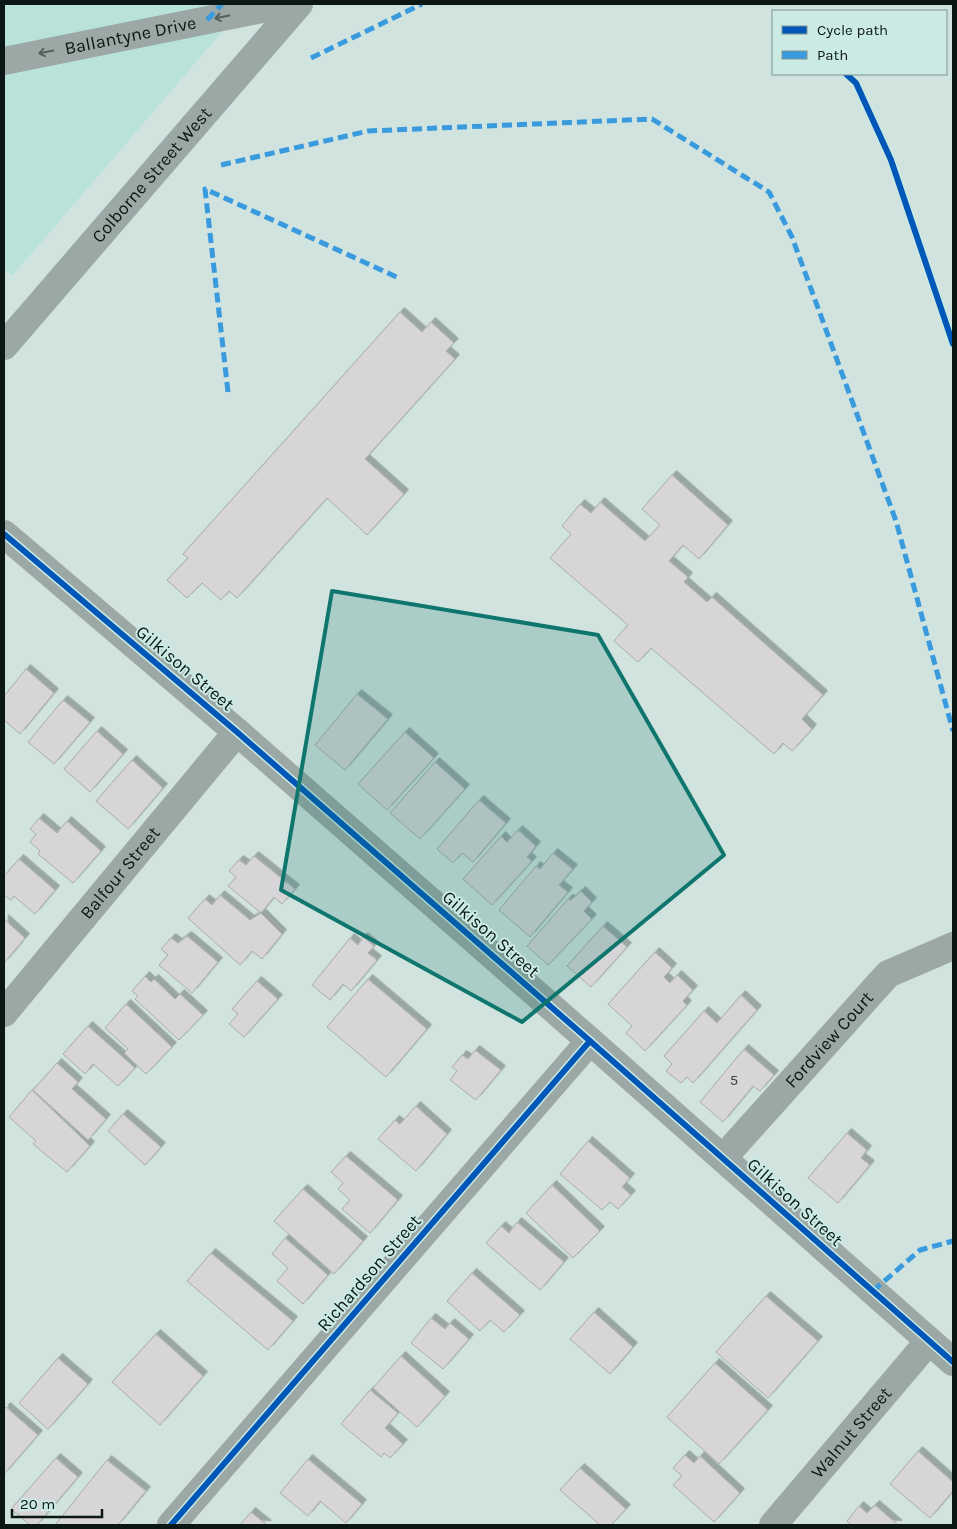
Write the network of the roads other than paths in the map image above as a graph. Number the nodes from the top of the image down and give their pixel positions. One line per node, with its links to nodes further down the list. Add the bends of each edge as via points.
1 (287, 4): 3 (street, Ballantyne Drive, one-way to 3)
2 (299, 4): 4 (main road, Colborne Street West)
3 (4, 61)
4 (4, 346)
5 (4, 534): 6 (street, Gilkison Street)
6 (237, 732): 8 (street, Balfour Street); 9 (street, Gilkison Street)
7 (953, 946): 10 (street, Fordview Court, via 888,974)
8 (4, 1013)
9 (590, 1041): 10 (street, Gilkison Street); 13 (street, Richardson Street)
10 (723, 1158): 11 (street, Gilkison Street)
11 (929, 1341): 12 (street, Gilkison Street); 14 (street, Walnut Street)
12 (953, 1362)
13 (171, 1525)
14 (773, 1525)

